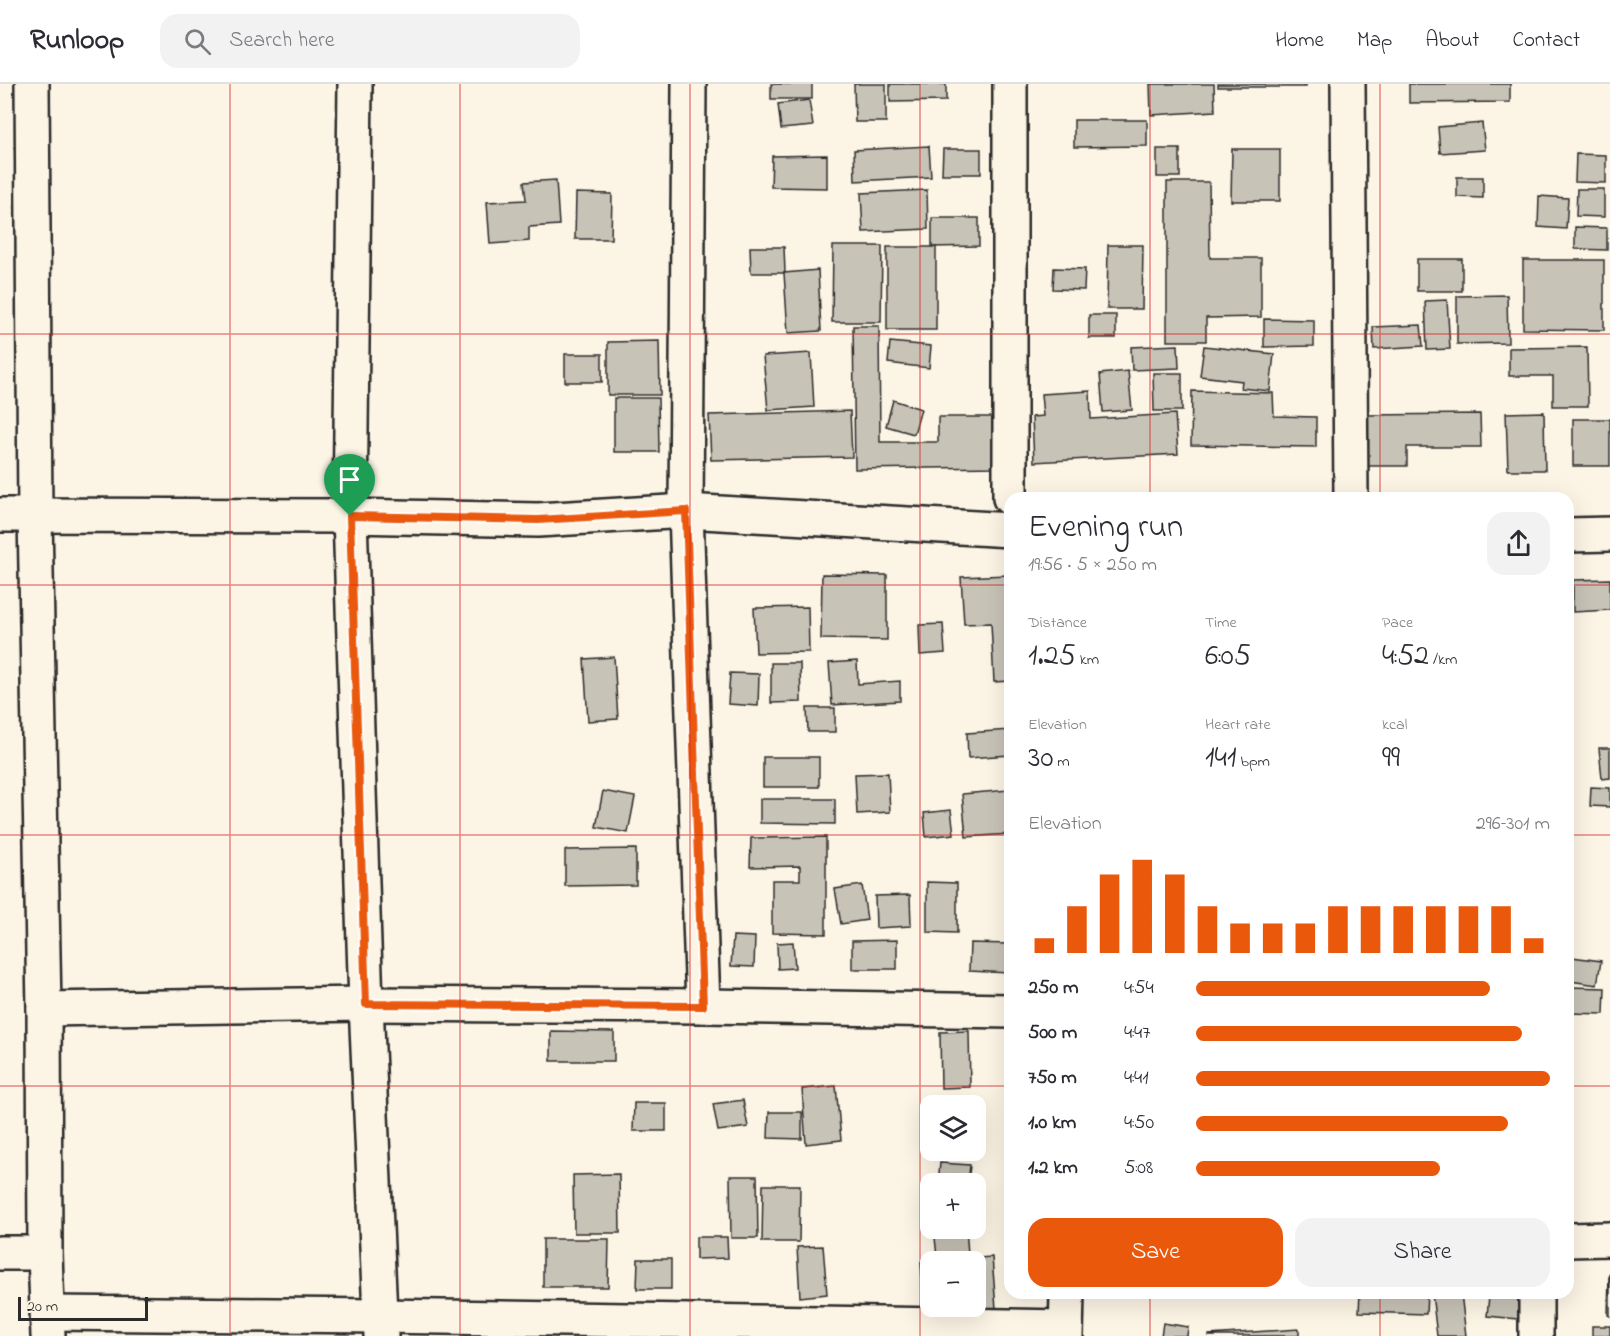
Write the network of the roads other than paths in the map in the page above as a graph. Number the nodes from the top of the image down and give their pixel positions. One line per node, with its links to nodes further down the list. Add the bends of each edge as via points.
1 (32, 84): 10 (street)
2 (356, 84): 11 (street)
3 (689, 84): 8 (street)
4 (1010, 84): 6 (street)
5 (1348, 84): 7 (street)
6 (1010, 492)
7 (1351, 492)
8 (686, 511): 11 (street, via 538,520); 12 (street); 16 (street)
9 (0, 515): 10 (street)
10 (35, 515): 11 (street); 17 (street)
11 (350, 516): 15 (street)
12 (1004, 530)
13 (1610, 534): 14 (street)
14 (1574, 535)
15 (366, 1004): 16 (street); 17 (street); 26 (street)
16 (703, 1006): 18 (street)
17 (44, 1009): 22 (street)
18 (1004, 1011)
19 (1610, 1239): 20 (street)
20 (1574, 1240)
21 (0, 1253): 22 (street)
22 (45, 1253): 25 (street)
23 (1067, 1299): 27 (street)
24 (1536, 1299): 28 (street)
25 (48, 1324): 26 (street)
26 (381, 1326): 27 (street)
27 (1066, 1332)
28 (1536, 1336)

